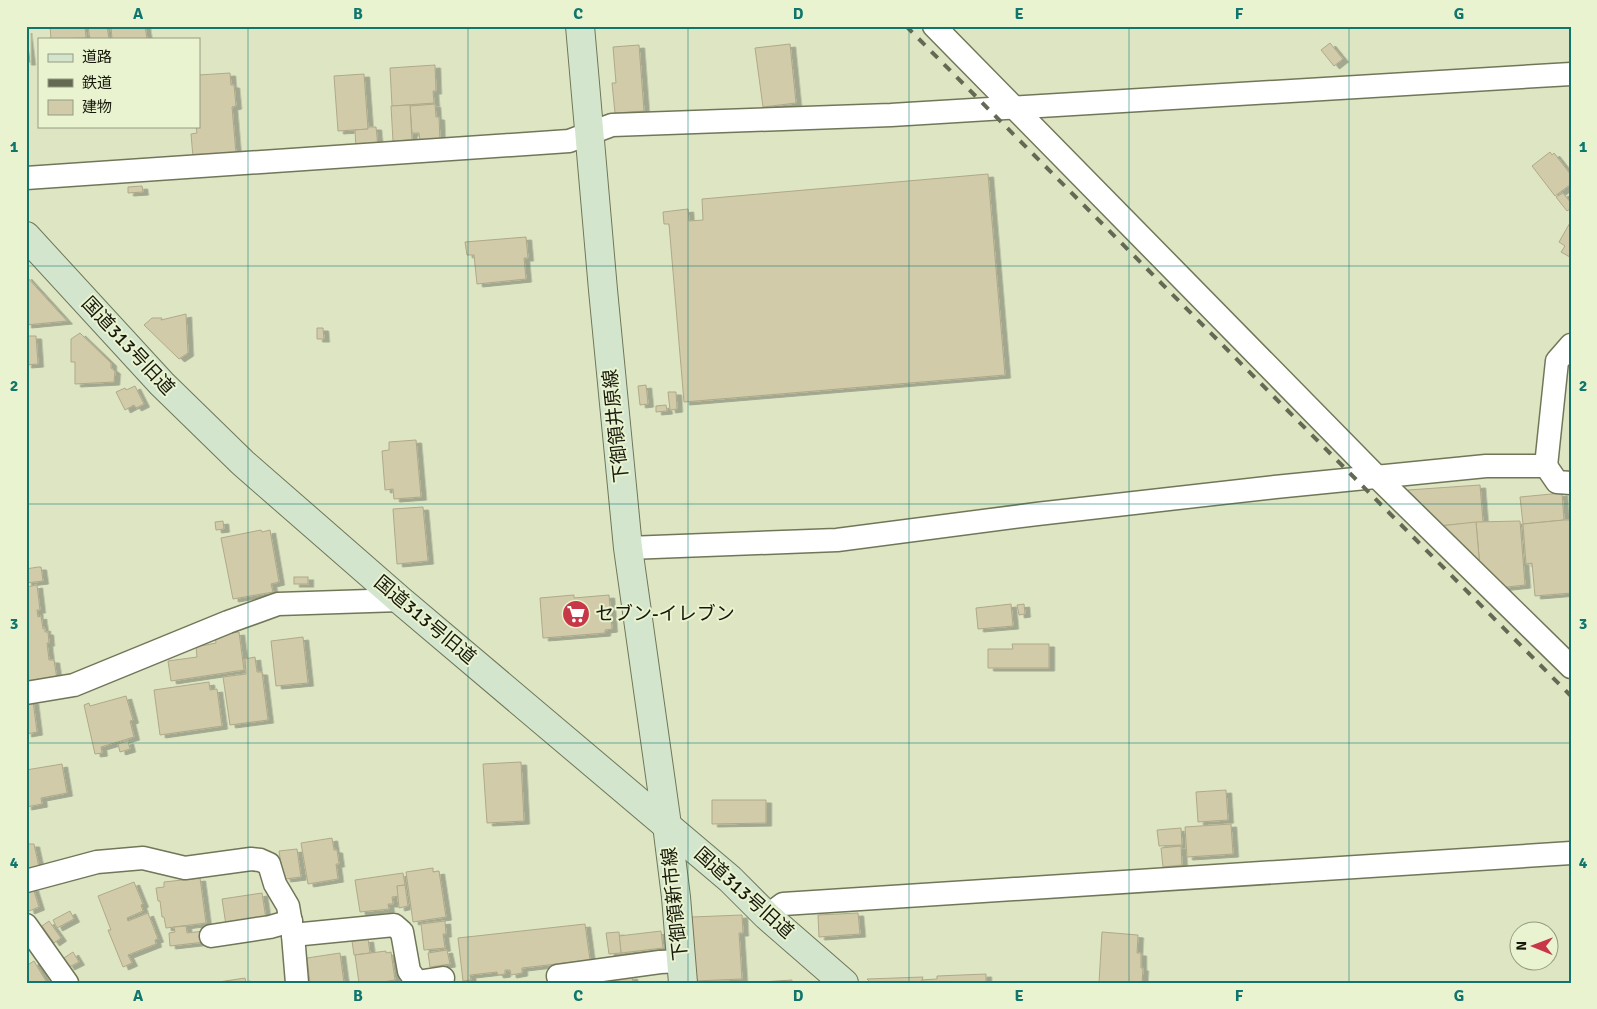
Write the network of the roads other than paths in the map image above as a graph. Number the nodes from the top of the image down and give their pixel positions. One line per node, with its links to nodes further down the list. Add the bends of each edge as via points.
1 (580, 26): 5 (street, 下御領井原線)
2 (934, 26): 4 (street)
3 (1571, 74): 4 (street)
4 (1015, 108): 5 (street, via 612,126); 10 (street)
5 (589, 134): 6 (street, via 569,141); 12 (street, 下御領井原線)
6 (26, 178)
7 (26, 236): 13 (street, 国道313号旧道, via 162,384 243,463)
8 (1571, 344): 9 (street, via 1557,361)
9 (1546, 466): 10 (street, via 1486,466); 11 (street, via 1557,482)
10 (1377, 477): 12 (street, via 1037,514 837,540); 14 (street)
11 (1571, 483)
12 (628, 548): 16 (street, 下御領井原線)
13 (400, 600): 15 (street, via 278,604 74,685); 16 (street, 国道313号旧道)
14 (1571, 667)
15 (26, 693)
16 (667, 825): 19 (street, 国道313号旧道); 23 (street, 下御領新市線)
17 (1571, 853): 19 (street, via 783,904)
18 (26, 881): 21 (street, via 96,862 143,858 185,868 260,860 269,864 275,884 288,906)
19 (767, 916): 28 (street, 国道313号旧道)
20 (26, 925): 26 (street)
21 (292, 928): 22 (street, via 270,927); 25 (street, via 394,925 402,932 409,971 417,982); 27 (street)
22 (211, 936)
23 (682, 972): 24 (street, via 660,962)
24 (558, 976)
25 (443, 978)
26 (67, 983)
27 (297, 983)
28 (844, 983)

